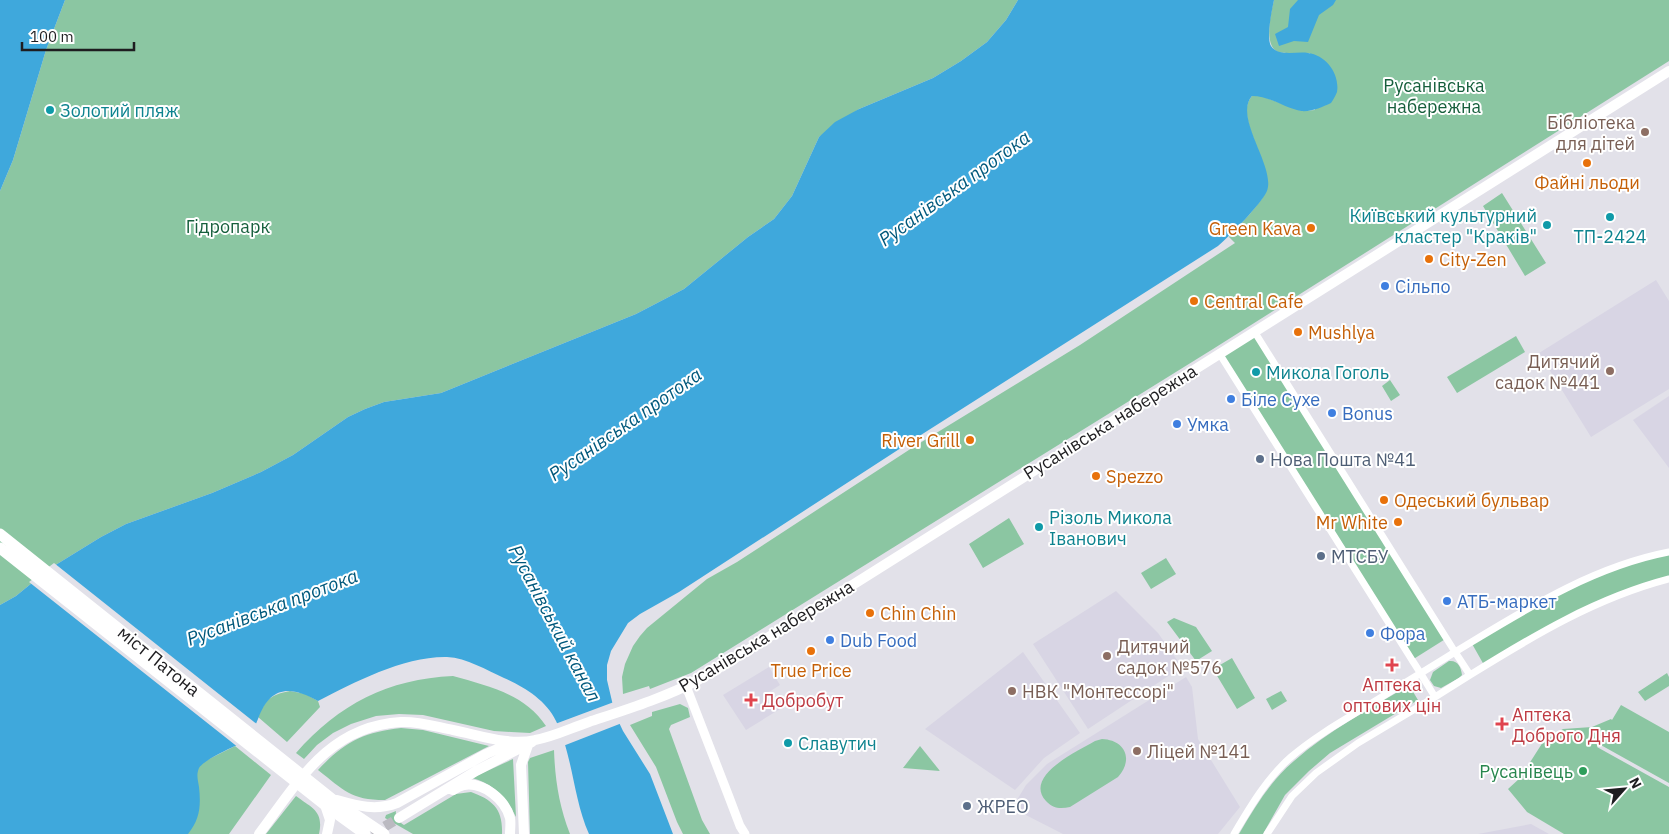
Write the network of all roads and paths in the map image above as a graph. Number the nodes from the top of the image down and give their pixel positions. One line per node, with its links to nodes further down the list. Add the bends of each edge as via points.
1 (1669, 70): 2 (main road, Русанівська набережна)
2 (1254, 331): 3 (main road, Русанівська набережна); 8 (street)
3 (1219, 354): 9 (street); 11 (main road, Русанівська набережна)
4 (0, 534): 15 (highway, міст Патона)
5 (0, 548): 15 (highway, міст Патона)
6 (1669, 552): 8 (street, via 1592,576 1546,598)
7 (1669, 579): 10 (street, via 1602,602 1559,622)
8 (1456, 652): 9 (street); 10 (street)
9 (1420, 673): 12 (street); 26 (street, via 1316,737 1290,758 1261,791)
10 (1470, 675): 12 (street)
11 (686, 686): 13 (main road, Русанівська набережна); 25 (street)
12 (1435, 697): 27 (street, via 1316,773 1292,796)
13 (534, 741): 14 (main road, Русанівська набережна); 17 (main road, Русанівська набережна); 24 (main road, via 521,765)
14 (514, 742): 16 (main road, Русанівська набережна, via 386,807); 19 (main road, Русанівська набережна, via 403,722 361,730 325,751)
15 (317, 792): 16 (highway)
16 (328, 802): 20 (main road, via 330,820); 21 (highway); 22 (highway)
17 (422, 804): 18 (main road, Русанівська набережна); 23 (main road, via 463,785 476,785 491,792 503,804 510,817)
18 (399, 818)
19 (259, 834)
20 (327, 834)
21 (365, 834)
22 (384, 834)
23 (510, 834)
24 (524, 834)
25 (745, 834)
26 (1234, 834)
27 (1268, 834)

